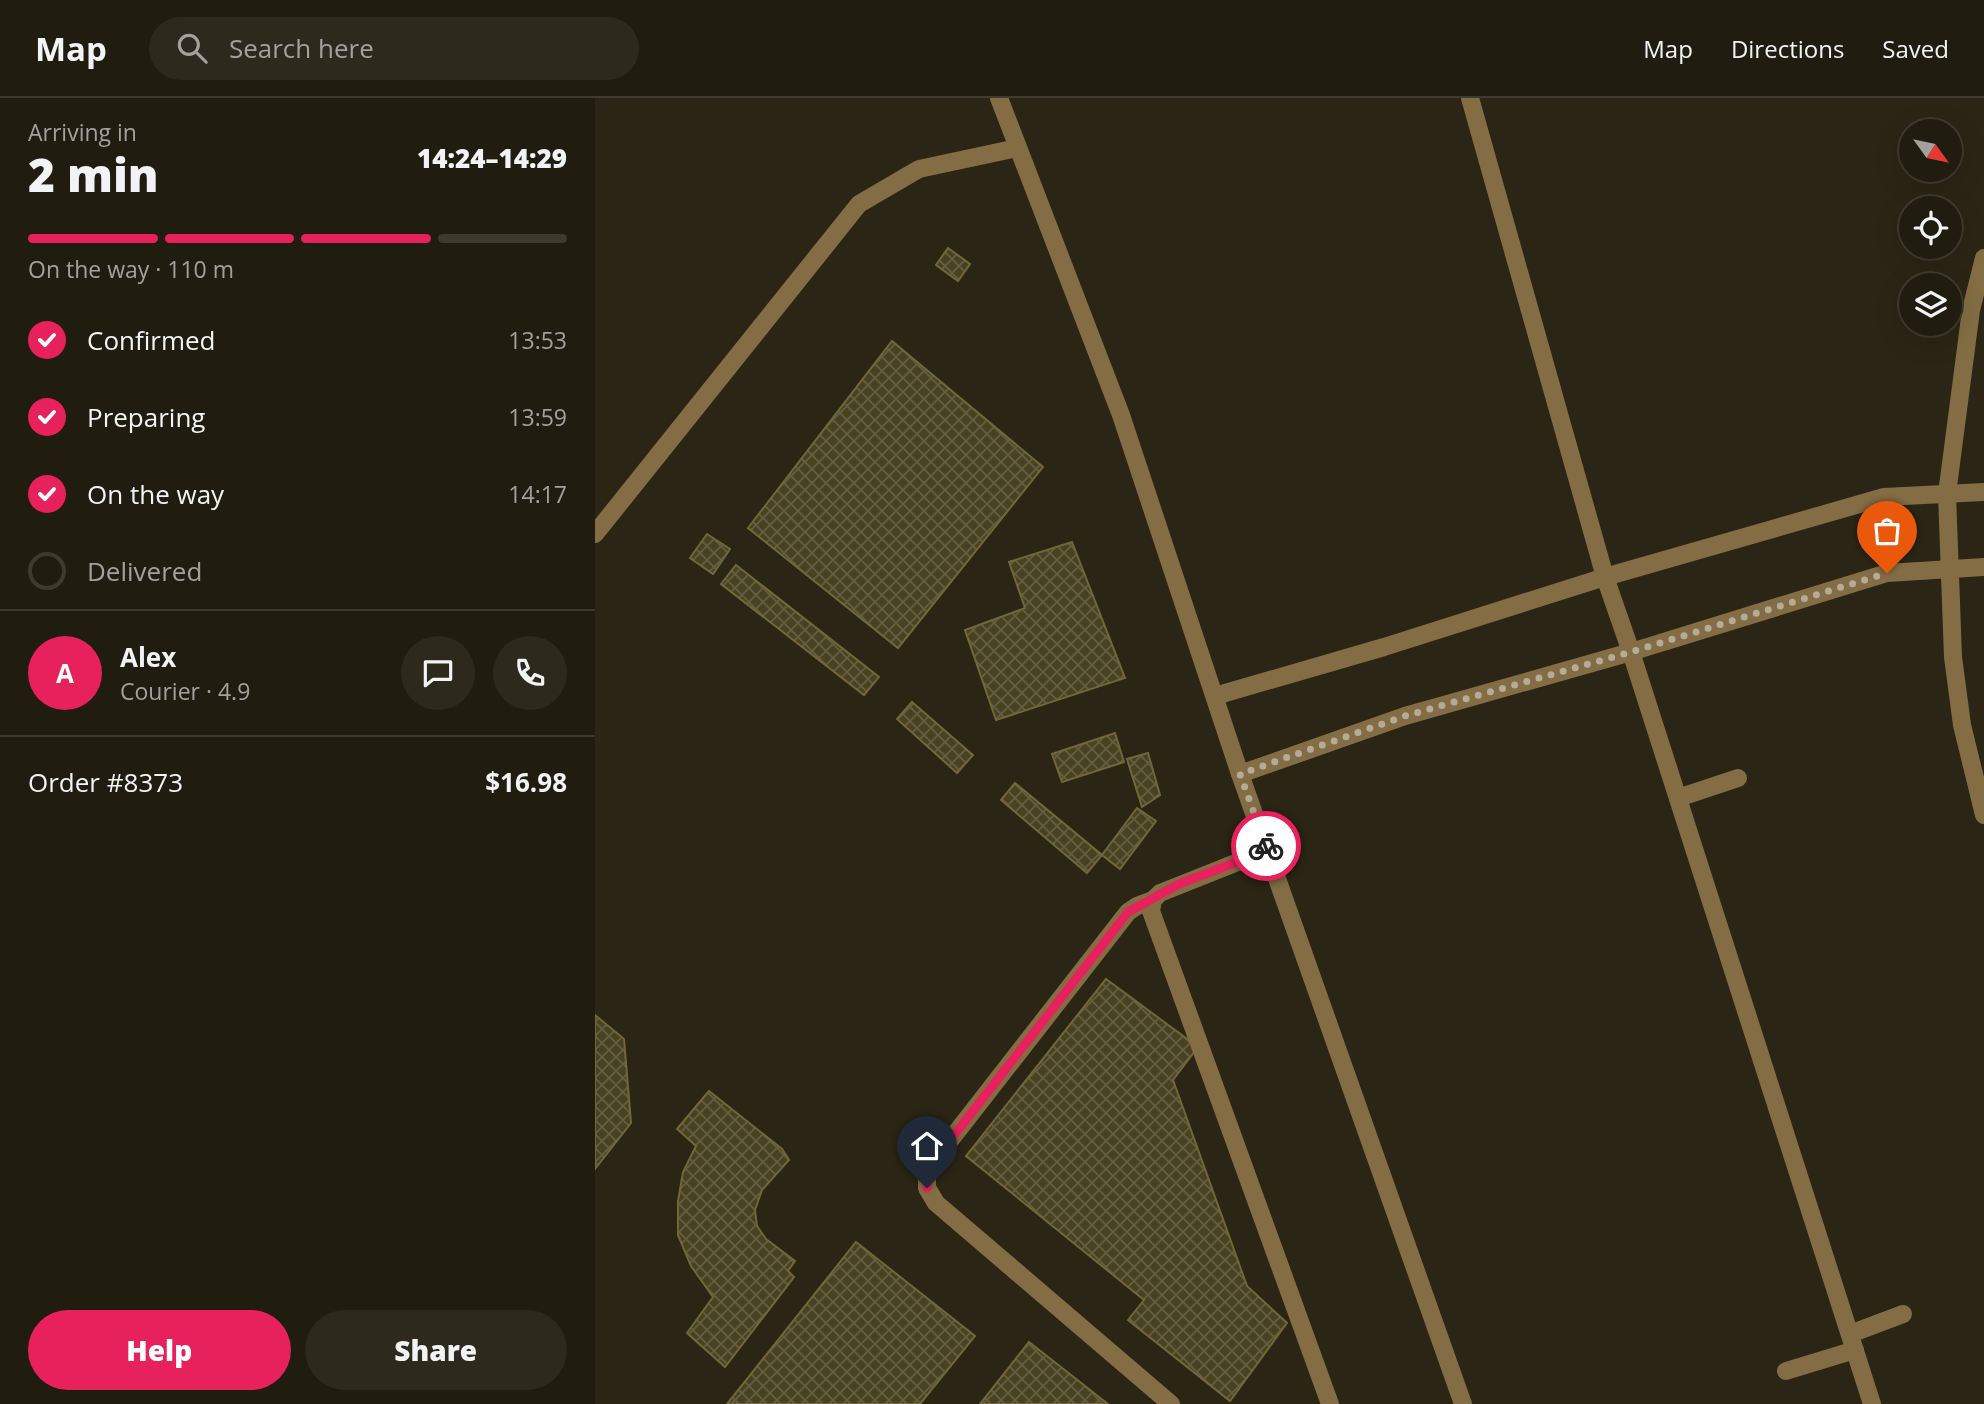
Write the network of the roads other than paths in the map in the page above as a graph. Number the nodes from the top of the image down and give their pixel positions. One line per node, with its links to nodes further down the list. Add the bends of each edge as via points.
1 (999, 98): 3 (street)
2 (1470, 98): 10 (street)
3 (1017, 148): 7 (street, via 919,169 859,204); 12 (street, via 1121,415)
4 (1984, 258): 6 (street, via 1971,310)
5 (1984, 492): 6 (street)
6 (1947, 494): 9 (street); 10 (street, via 1884,497)
7 (595, 534)
8 (1984, 567): 9 (street)
9 (1949, 569): 11 (street, via 1887,573); 16 (street, via 1953,657)
10 (1605, 578): 11 (street); 12 (street)
11 (1631, 652): 13 (street, via 1405,716); 15 (street)
12 (1215, 696): 13 (street)
13 (1240, 774): 17 (street)
14 (1738, 778): 15 (street)
15 (1678, 798): 20 (street)
16 (1984, 815)
17 (1268, 850): 18 (street, via 1179,884); 24 (street)
18 (1153, 900): 22 (street, via 1128,912 927,1170 927,1188 936,1203); 23 (street, via 1151,911)
19 (1903, 1314): 20 (street)
20 (1852, 1342): 21 (street); 25 (street)
21 (1786, 1371)
22 (1171, 1404)
23 (1330, 1404)
24 (1463, 1404)
25 (1872, 1404)

